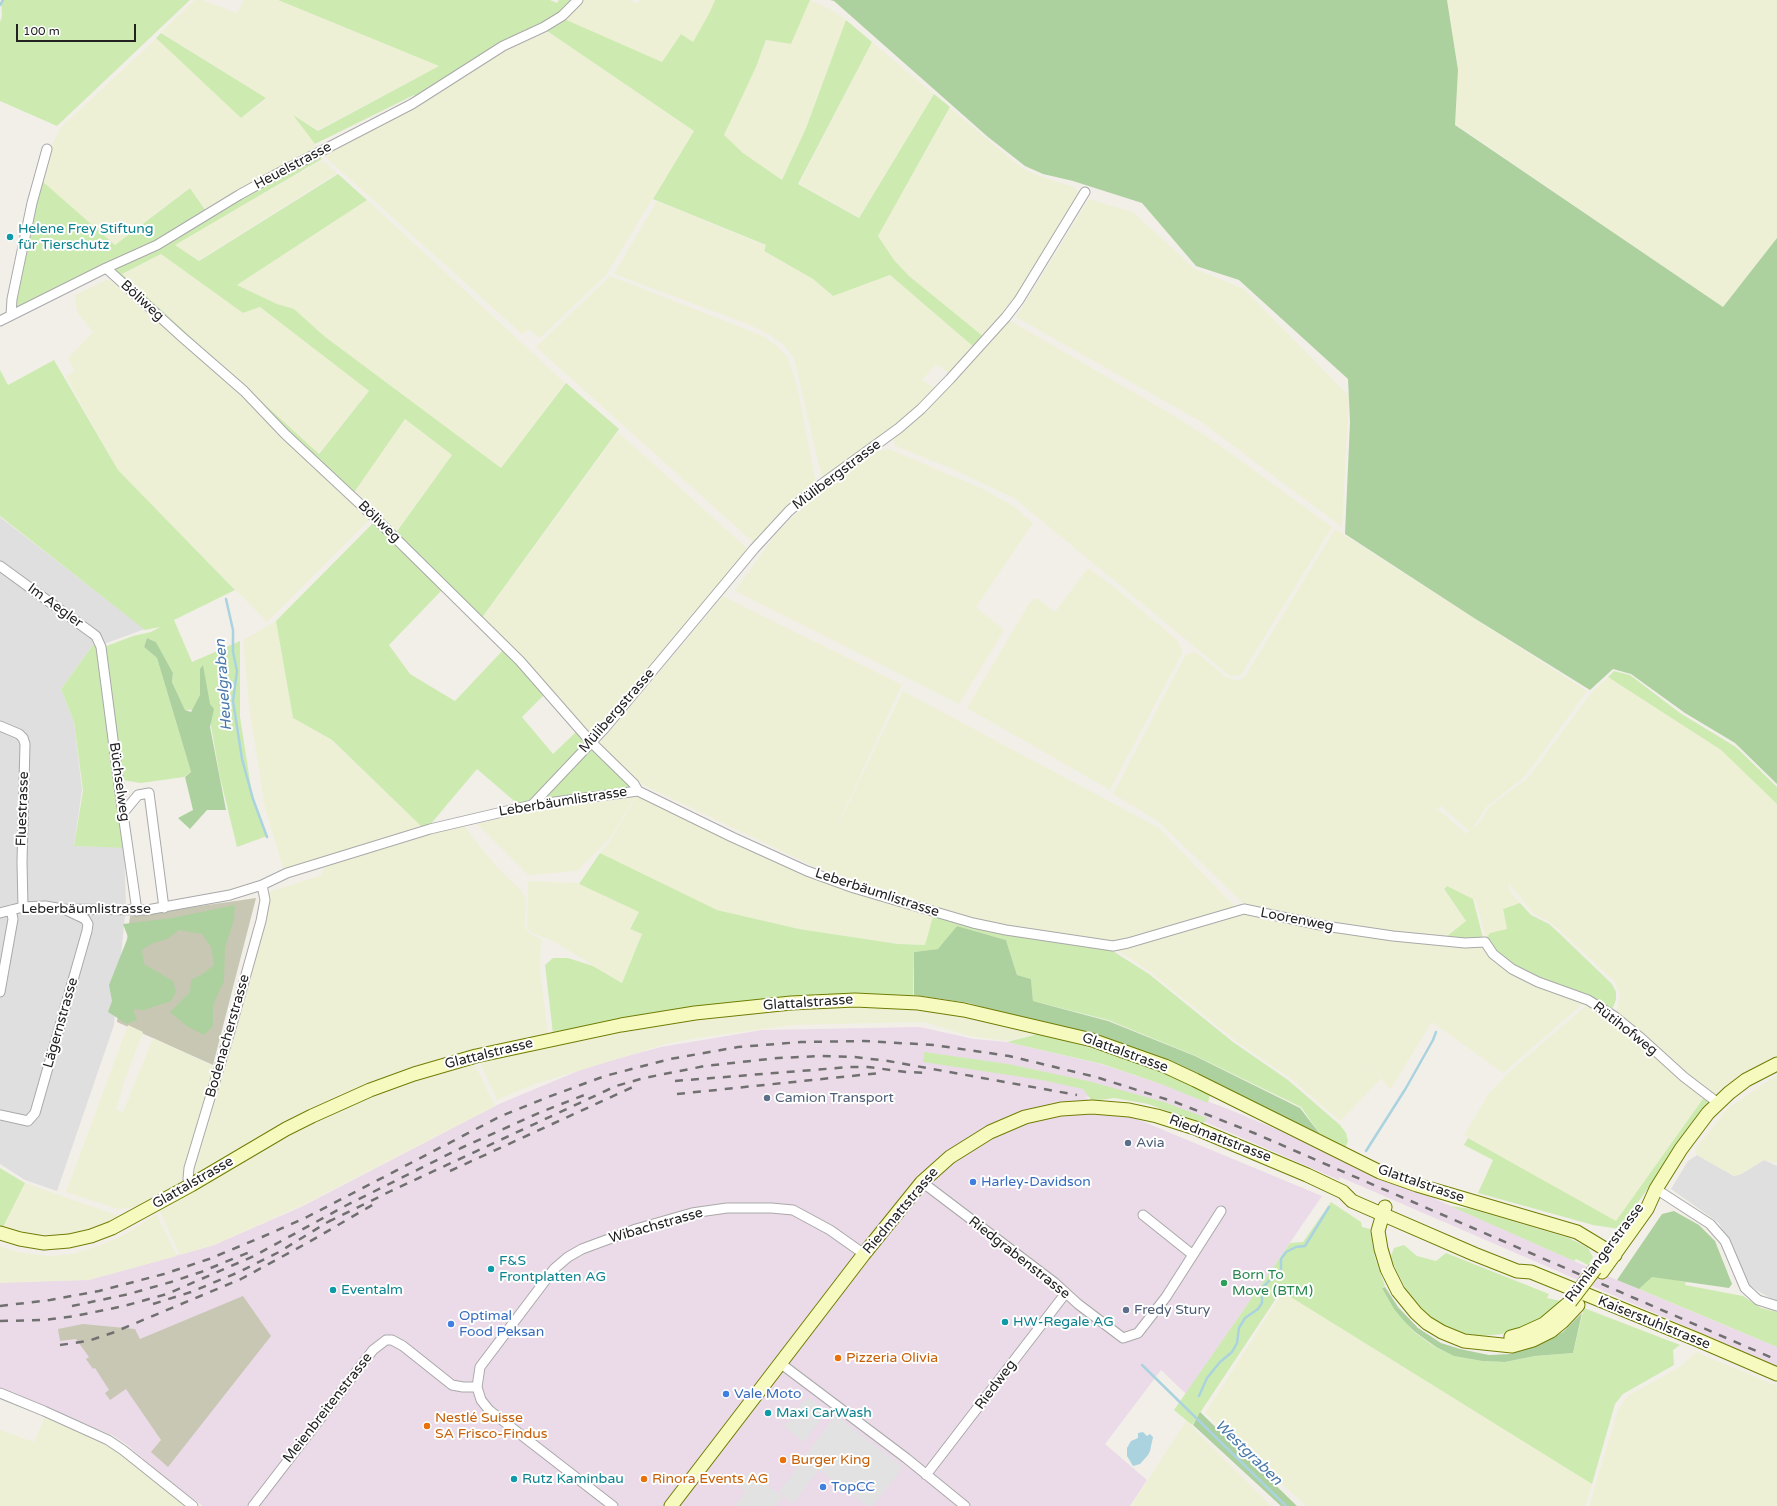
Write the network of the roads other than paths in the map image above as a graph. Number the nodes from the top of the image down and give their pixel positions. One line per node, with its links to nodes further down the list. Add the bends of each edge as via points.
1 (578, 0): 4 (street, Heuelstrasse, via 562,16 544,28 503,46 412,104 275,175 157,245)
2 (47, 149): 5 (street, via 32,203)
3 (1085, 192): 10 (street, Mülibergstrasse, via 1006,317 921,409 789,511)
4 (106, 268): 5 (street, Heuelstrasse); 10 (street, Böliweg, via 244,390 284,434 376,518 520,661)
5 (11, 315): 6 (street, Heuelstrasse)
6 (1, 319)
7 (0, 566): 8 (street, Im Aegler, via 92,633 99,641)
8 (102, 652): 13 (street, Büchselweg)
9 (0, 726): 15 (street, Fluestrasse, via 19,734 25,744)
10 (591, 742): 11 (street, Böliweg); 12 (street, Mülibergstrasse)
11 (638, 791): 12 (street, Leberbäumlistrasse); 22 (street, Leberbäumlistrasse, via 732,837 854,888 973,923)
12 (532, 805): 14 (street, Leberbäumlistrasse, via 430,829 287,873)
13 (123, 813): 16 (street, via 138,795 148,793); 19 (street, Büchselweg)
14 (262, 885): 16 (street, Leberbäumlistrasse, via 230,896); 28 (street, Bodenacherstrasse, via 265,900 261,921 189,1168 188,1179)
15 (23, 907): 17 (street, Leberbäumlistrasse, via 45,906); 18 (street, Leberbäumlistrasse)
16 (164, 908): 19 (street, Leberbäumlistrasse)
17 (63, 909): 19 (street, Leberbäumlistrasse); 26 (street, Lägernstrasse, via 85,919 88,924 36,1113 28,1121)
18 (12, 910): 20 (street, Leberbäumlistrasse); 23 (street, via 13,919)
19 (137, 911)
20 (0, 913)
21 (1486, 942): 22 (street, Loorenweg, via 1465,943 1393,936 1324,926 1244,909); 25 (street, Rütihofweg, via 1493,954 1512,969 1538,982 1588,1000 1614,1016)
22 (1113, 946)
23 (0, 992)
24 (1777, 1064): 25 (street, Rümlangerstrasse, via 1746,1080)
25 (1718, 1103): 29 (street, Rümlangerstrasse, via 1681,1149)
26 (0, 1115)
27 (922, 1182): 31 (street, Riedmattstrasse, via 950,1157 1003,1125 1049,1111 1098,1107 1129,1110 1189,1126 1343,1192 1356,1194); 35 (street, Riedmattstrasse); 37 (street, Riedgrabenstrasse, via 1055,1283)
28 (191, 1185): 33 (street, Glattalstrasse, via 112,1228 91,1236 44,1243); 34 (street, Glattalstrasse, via 286,1129 342,1102 414,1074 476,1056 621,1025 695,1013 791,1003 855,1000 918,1003 964,1010 1092,1040 1132,1053 1189,1077 1380,1172 1577,1232)
29 (1656, 1189): 34 (street, Rümlangerstrasse, via 1647,1209); 38 (street, via 1710,1224 1724,1241 1749,1294)
30 (1221, 1211): 36 (street, Riedgrabenstrasse)
31 (1384, 1211): 34 (street, Rümlangerstrasse, via 1378,1231 1383,1258 1398,1291 1416,1314 1427,1323 1464,1341 1512,1346 1540,1337 1555,1328); 40 (street, Kaiserstuhlstrasse, via 1520,1264 1531,1272)
32 (1143, 1215): 36 (street)
33 (0, 1233)
34 (1612, 1252)
35 (864, 1254): 39 (street, Riedmattstrasse); 41 (street, Wibachstrasse, via 830,1230 793,1210 728,1208 692,1213 636,1229 582,1249 554,1269 480,1367)
36 (1193, 1255): 37 (street, Riedgrabenstrasse, via 1166,1297 1132,1337 1123,1338)
37 (1065, 1294): 43 (street, Riedweg)
38 (1777, 1306)
39 (780, 1363): 43 (street); 47 (street, Riedmattstrasse)
40 (1777, 1374)
41 (477, 1387): 45 (street, Meienbreitenstrasse, via 452,1385 403,1346 386,1340 373,1350); 46 (street, via 481,1400 489,1410)
42 (0, 1393): 44 (street, via 108,1440)
43 (926, 1476): 48 (street)
44 (193, 1506)
45 (253, 1506)
46 (613, 1506)
47 (671, 1506)
48 (965, 1506)

